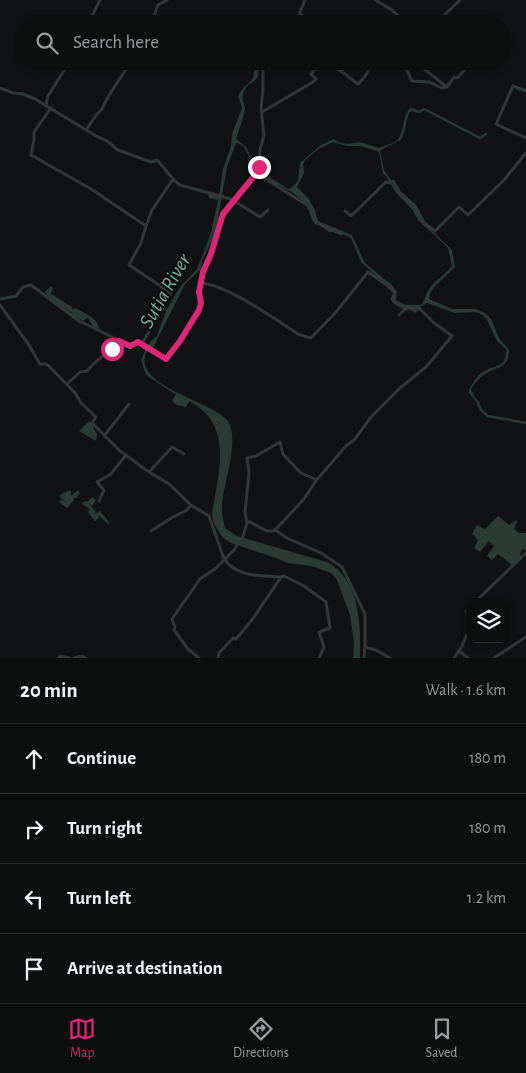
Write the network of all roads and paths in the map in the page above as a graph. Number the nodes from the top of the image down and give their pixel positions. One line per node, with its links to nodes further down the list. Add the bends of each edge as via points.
1 (100, 0): 7 (street)
2 (167, 0): 8 (street, via 156,8)
3 (305, 0): 6 (street)
4 (375, 0): 9 (street)
5 (460, 0): 10 (street)
6 (300, 14)
7 (92, 15)
8 (154, 15)
9 (397, 15)
10 (444, 15)
11 (64, 70): 24 (street)
12 (126, 70): 27 (street)
13 (263, 70): 26 (street)
14 (315, 70): 26 (street, via 311,74 316,79 313,82)
15 (340, 70): 20 (street)
16 (369, 70): 20 (street, via 358,84)
17 (406, 70): 21 (street, via 412,80)
18 (426, 70): 21 (street)
19 (465, 70): 21 (street)
20 (342, 72)
21 (446, 87)
22 (0, 88): 24 (street)
23 (526, 91): 28 (street, via 513,86 496,124)
24 (46, 105): 25 (street)
25 (51, 108): 27 (street); 35 (street, via 34,132 32,155)
26 (262, 112): 30 (street, via 264,136 259,169)
27 (86, 130): 31 (street, via 128,154 152,162 157,160)
28 (526, 138)
29 (526, 153): 34 (street, via 468,216 459,207 435,232 392,182 386,182 351,216)
30 (255, 174): 32 (street); 36 (street, via 307,205 316,223)
31 (173, 179): 32 (street, via 188,188); 35 (street, via 152,210)
32 (234, 201): 33 (street, via 260,217); 37 (street, via 223,214)
33 (268, 210)
34 (345, 211)
35 (146, 226): 41 (street, via 130,265 171,293)
36 (341, 234)
37 (201, 283): 41 (street, via 199,310 171,354 166,359); 48 (street, via 239,298 300,335 311,338 368,272 394,293 393,301 405,309 415,311 419,308 452,337 426,367 371,417)
38 (0, 299): 40 (street, via 16,296 23,287 31,285 79,321)
39 (0, 305): 42 (street, via 40,364 46,364)
40 (119, 341): 41 (street, via 130,346 138,342); 42 (street, via 88,371 80,372)
41 (146, 346)
42 (67, 384): 44 (street, via 96,417 92,423)
43 (129, 404): 44 (street)
44 (104, 436): 46 (street)
45 (184, 454): 47 (street, via 172,446)
46 (126, 455): 47 (street); 49 (street, via 111,474 97,482 104,490)
47 (149, 472): 50 (street, via 169,484)
48 (317, 480): 51 (street, via 295,467 283,454 280,442 247,458); 52 (street, via 304,499)
49 (99, 500)
50 (191, 505): 53 (street); 55 (street, via 209,516)
51 (246, 520): 52 (street, via 267,531); 55 (street, via 243,536)
52 (274, 530): 60 (street, via 342,567 365,614)
53 (151, 531)
54 (526, 553): 57 (street)
55 (224, 560): 56 (street, via 240,572); 66 (street, via 200,579 172,620 174,630)
56 (281, 578): 67 (street, via 252,620 236,639 232,638); 68 (street, via 290,577 326,602 330,628 319,632 324,644)
57 (479, 598)
58 (466, 635): 61 (street)
59 (526, 637): 73 (street)
60 (365, 647): 69 (street); 70 (street)
61 (459, 651): 71 (street); 72 (street)
62 (59, 658): 63 (street)
63 (69, 658)
64 (74, 658): 65 (street)
65 (84, 658)
66 (199, 658)
67 (218, 658)
68 (319, 658)
69 (364, 658)
70 (390, 658)
71 (454, 658)
72 (468, 658)
73 (494, 658)

